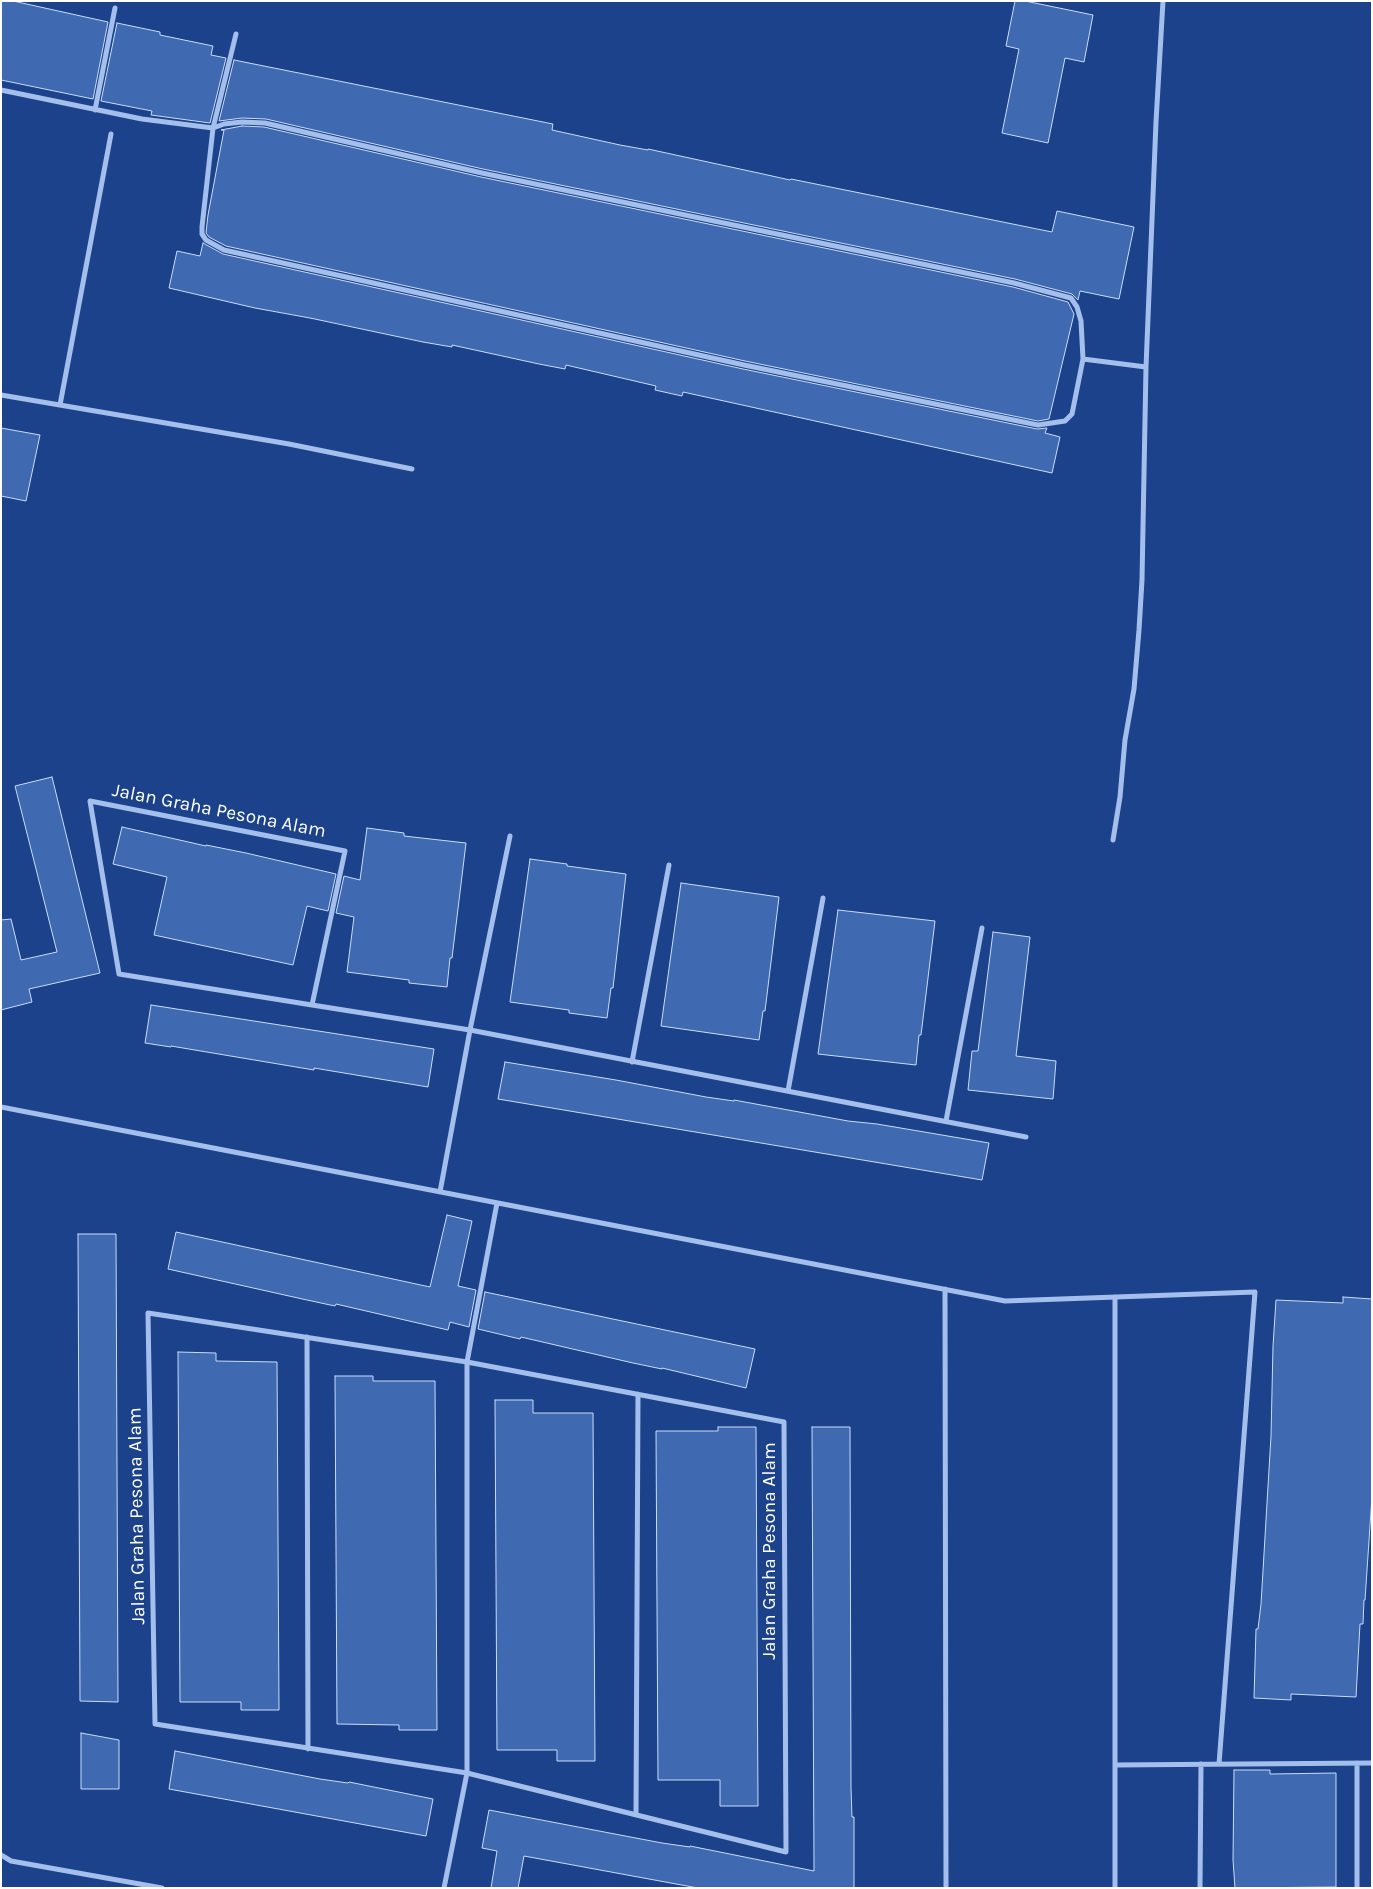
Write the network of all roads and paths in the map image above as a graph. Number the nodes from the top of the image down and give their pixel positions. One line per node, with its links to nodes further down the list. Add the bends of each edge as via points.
1 (1164, 1): 9 (street)
2 (115, 8): 5 (street)
3 (236, 34): 6 (street)
4 (1, 90): 5 (street)
5 (94, 110): 6 (street)
6 (213, 128): 8 (street, via 224,124 266,122 482,174 1058,294 1071,298 1078,307); 8 (street, via 202,234 224,250 744,365 1038,425 1065,421 1072,414)
7 (111, 134): 11 (street)
8 (1083, 359): 9 (street)
9 (1146, 367): 14 (street, via 1139,630)
10 (1, 395): 11 (street)
11 (60, 405): 12 (street, via 289,444)
12 (412, 469)
13 (510, 836): 19 (street)
14 (1114, 840)
15 (669, 865): 20 (street)
16 (823, 898): 21 (street)
17 (982, 928): 23 (street)
18 (312, 1005): 18 (street, Jalan Graha Pesona Alam, via 119,974 90,801 345,851); 19 (street, Jalan Graha Pesona Alam)
19 (470, 1030): 20 (street, Jalan Graha Pesona Alam); 25 (street)
20 (632, 1062): 21 (street, Jalan Graha Pesona Alam)
21 (788, 1091): 23 (street, Jalan Graha Pesona Alam)
22 (1, 1107): 25 (street)
23 (946, 1121): 24 (street, Jalan Graha Pesona Alam)
24 (1026, 1137)
25 (440, 1192): 26 (street)
26 (497, 1203): 27 (street); 30 (street)
27 (945, 1289): 28 (street, via 1006,1301); 43 (street)
28 (1115, 1297): 36 (street, via 1255,1292); 37 (street)
29 (307, 1337): 30 (street, Jalan Graha Pesona Alam); 32 (street); 32 (street, Jalan Graha Pesona Alam, via 148,1312 155,1724)
30 (467, 1362): 31 (street, Jalan Graha Pesona Alam); 38 (street)
31 (638, 1394): 39 (street); 39 (street, Jalan Graha Pesona Alam, via 784,1422 786,1852)
32 (308, 1748): 38 (street, Jalan Graha Pesona Alam)
33 (1358, 1762): 34 (street); 36 (street); 46 (street)
34 (1372, 1762)
35 (1201, 1764): 36 (street); 37 (street); 45 (street)
36 (1219, 1764)
37 (1115, 1765): 44 (street)
38 (467, 1773): 39 (street, Jalan Graha Pesona Alam); 42 (street)
39 (636, 1815)
40 (1, 1855): 41 (street, via 11,1861)
41 (162, 1888)
42 (444, 1888)
43 (946, 1888)
44 (1115, 1888)
45 (1200, 1888)
46 (1358, 1888)

